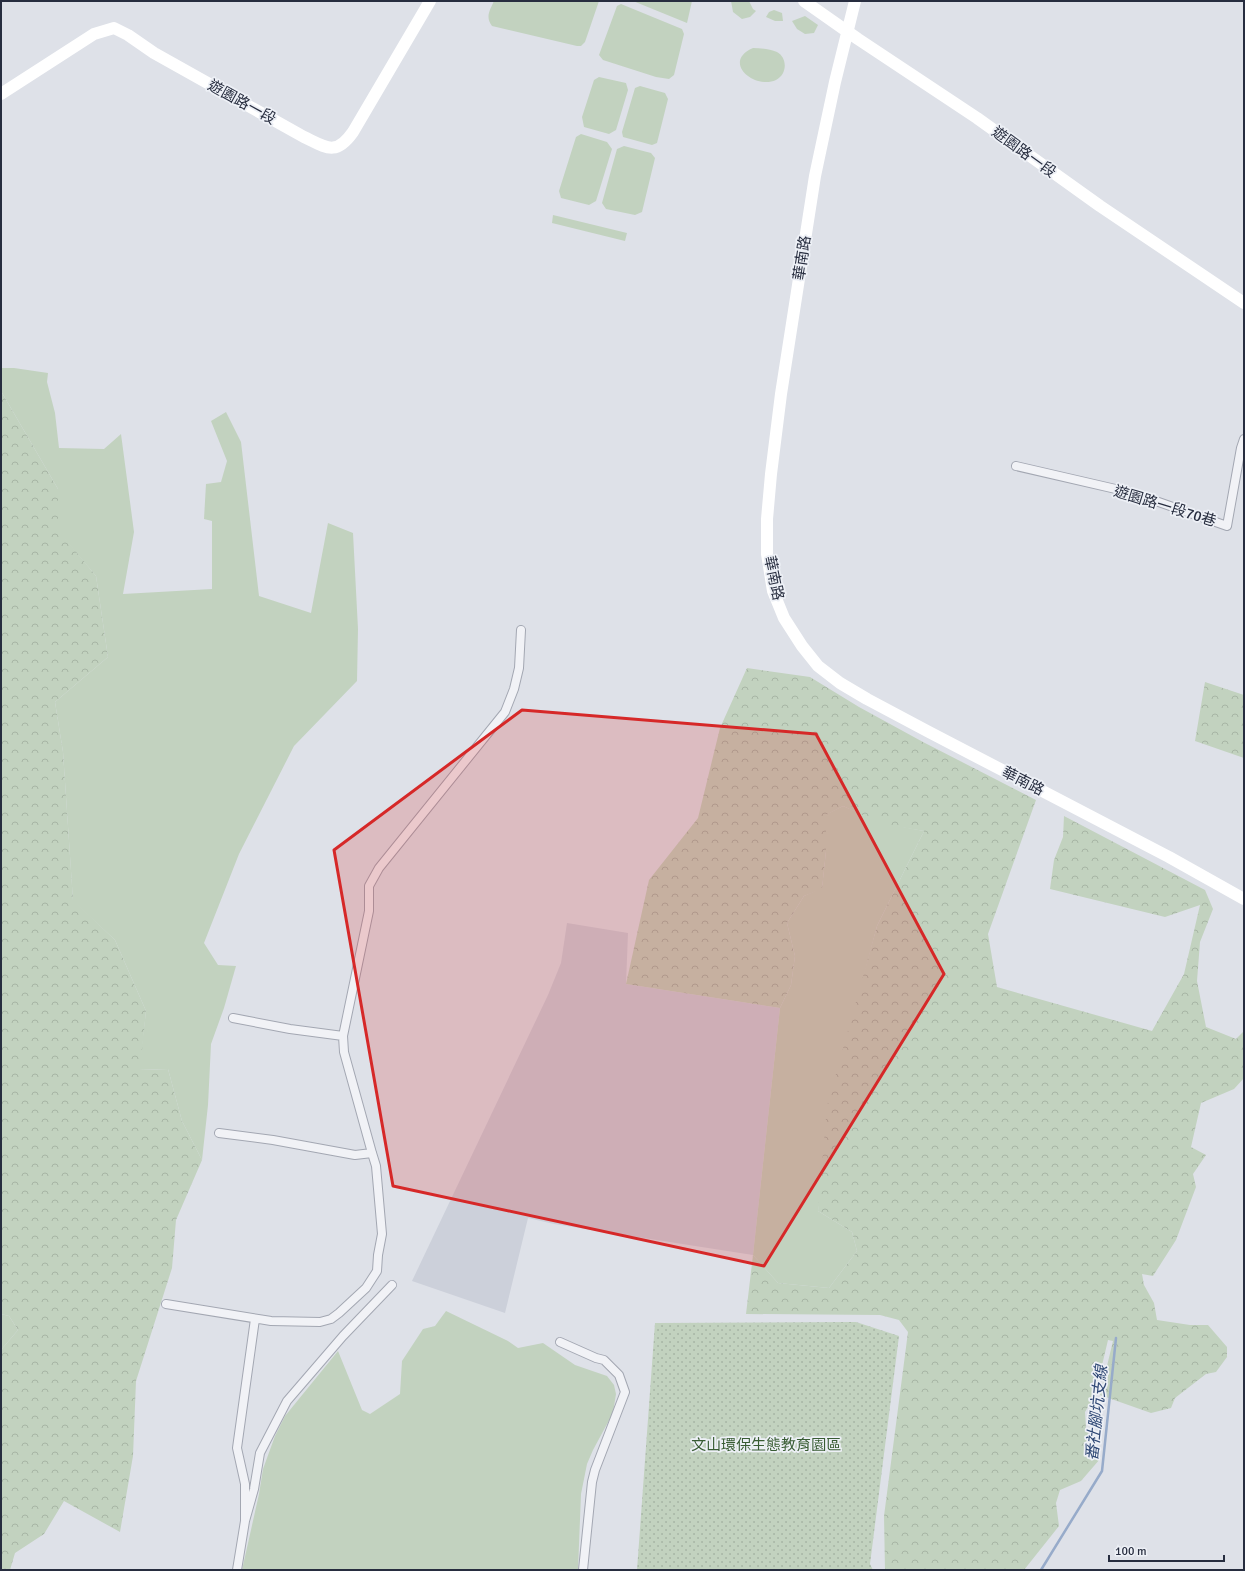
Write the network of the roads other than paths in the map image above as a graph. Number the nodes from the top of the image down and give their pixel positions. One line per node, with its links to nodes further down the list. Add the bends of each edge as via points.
1 (430, 1): 5 (street, 遊園路一段, via 353,132 340,147 329,148 304,137 114,28 94,34)
2 (804, 1): 4 (street, 遊園路一段)
3 (855, 1): 4 (street, 華南路)
4 (847, 31): 6 (street, 遊園路一段); 10 (street, 華南路, via 815,176 771,474 767,554 773,590 784,618 818,666 840,683)
5 (1, 94)
6 (1244, 303)
7 (1244, 439): 8 (street, 遊園路一段70巷, via 1240,448 1227,526 1133,493)
8 (1016, 466)
9 (521, 630): 12 (street, via 519,668 505,712 379,868 369,886 369,911)
10 (1244, 899)
11 (234, 1018): 12 (street)
12 (343, 1036): 14 (street, via 344,1052)
13 (219, 1133): 14 (street, via 355,1155)
14 (372, 1154): 17 (street, via 376,1166 382,1234 377,1271 366,1288 331,1319 320,1322)
15 (392, 1285): 19 (street, via 343,1336 287,1401 260,1453 254,1489)
16 (166, 1304): 17 (street)
17 (255, 1319): 19 (street, via 236,1448 245,1484)
18 (560, 1342): 21 (street, via 604,1360 619,1375 625,1392 594,1470)
19 (244, 1521): 20 (street)
20 (237, 1570)
21 (583, 1570)

